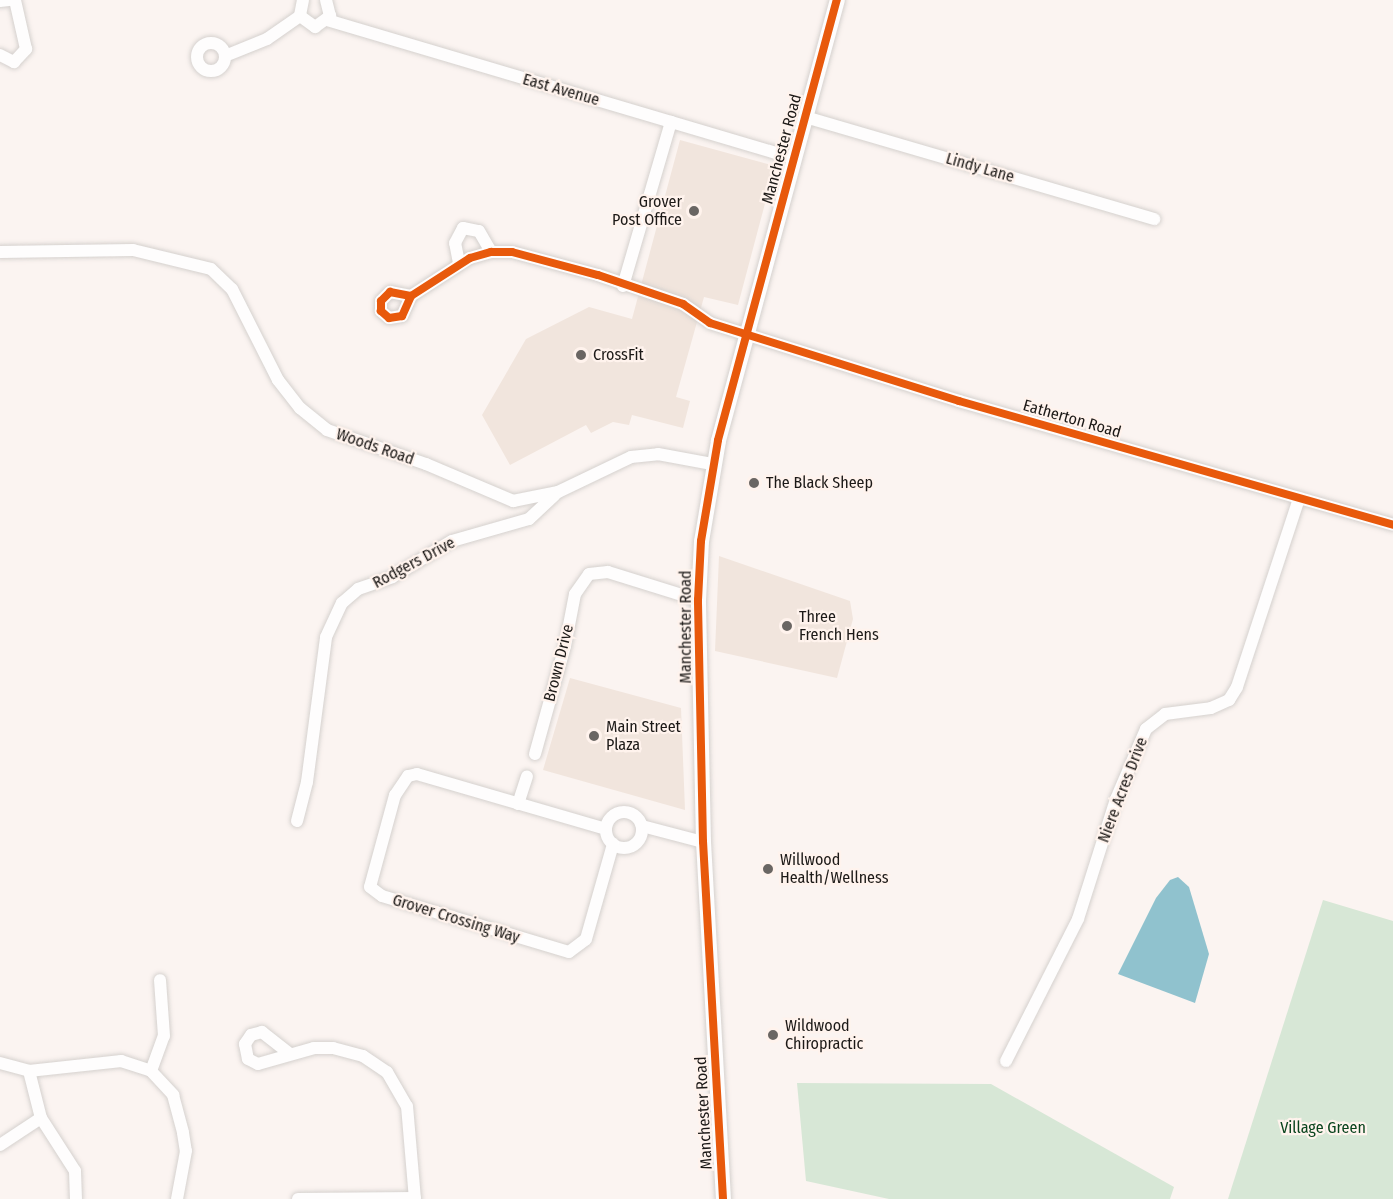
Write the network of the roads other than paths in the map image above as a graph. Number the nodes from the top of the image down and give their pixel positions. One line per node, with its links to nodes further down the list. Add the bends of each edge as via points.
1 (9, 0): 6 (street)
2 (15, 0): 9 (street, via 26,49 14,62)
3 (303, 0): 7 (street)
4 (326, 0): 8 (street, via 331,10)
5 (837, 0): 11 (street, Manchester Road)
6 (0, 2)
7 (300, 16): 8 (street, East Avenue, via 315,27); 10 (street, via 267,39)
8 (327, 20): 12 (street, East Avenue)
9 (0, 55)
10 (225, 56)
11 (805, 117): 13 (street, Manchester Road); 14 (street, Lindy Lane)
12 (671, 122): 13 (street, East Avenue); 18 (street)
13 (794, 158): 20 (street, Manchester Road)
14 (1154, 219)
15 (0, 252): 22 (street, Woods Road, via 132,250 211,269 232,289 278,380 300,408 327,430 426,464 513,501)
16 (490, 252): 17 (street); 17 (street, via 479,231 463,228 454,243); 18 (street, Eatherton Road, via 512,252)
17 (459, 263): 19 (street)
18 (623, 286): 20 (street, Eatherton Road, via 683,304 710,323)
19 (411, 296)
20 (745, 334): 21 (street, Manchester Road); 23 (street, Eatherton Road, via 959,401)
21 (712, 464): 22 (street, Woods Road, via 658,454 631,457); 25 (street, Manchester Road)
22 (558, 492): 29 (street, Rodgers Drive, via 529,519 452,541 393,577 358,589 342,603 326,637 307,782)
23 (1299, 498): 24 (street, Eatherton Road); 36 (street, Niere Acres Drive, via 1237,687 1229,700 1211,708 1165,714 1146,729 1116,799 1078,920)
24 (1393, 525)
25 (698, 600): 26 (street, Brown Drive, via 608,572 589,574 575,594); 32 (street, Manchester Road)
26 (535, 754)
27 (526, 776): 28 (street)
28 (518, 804): 31 (street, Grover Crossing Way); 33 (street, Grover Crossing Way, via 417,774 408,776 395,795 370,886 382,896 569,952 586,939)
29 (297, 821)
30 (642, 826): 31 (street, via 636,816 620,812 610,819); 32 (street); 33 (street, via 641,837 634,846 623,849)
31 (606, 829): 33 (street)
32 (703, 842): 46 (street, Manchester Road)
33 (613, 844)
34 (160, 980): 39 (street, via 164,1036)
35 (290, 1054): 42 (street, via 333,1048 363,1056 387,1072 407,1106)
36 (1006, 1061)
37 (0, 1063): 38 (street)
38 (29, 1071): 39 (street, via 121,1061); 40 (street)
39 (151, 1071): 44 (street, via 173,1095 183,1133 186,1151)
40 (41, 1118): 41 (street); 43 (street, via 75,1171)
41 (0, 1145)
42 (415, 1198): 45 (street)
43 (76, 1199)
44 (177, 1199)
45 (298, 1199)
46 (723, 1199)

